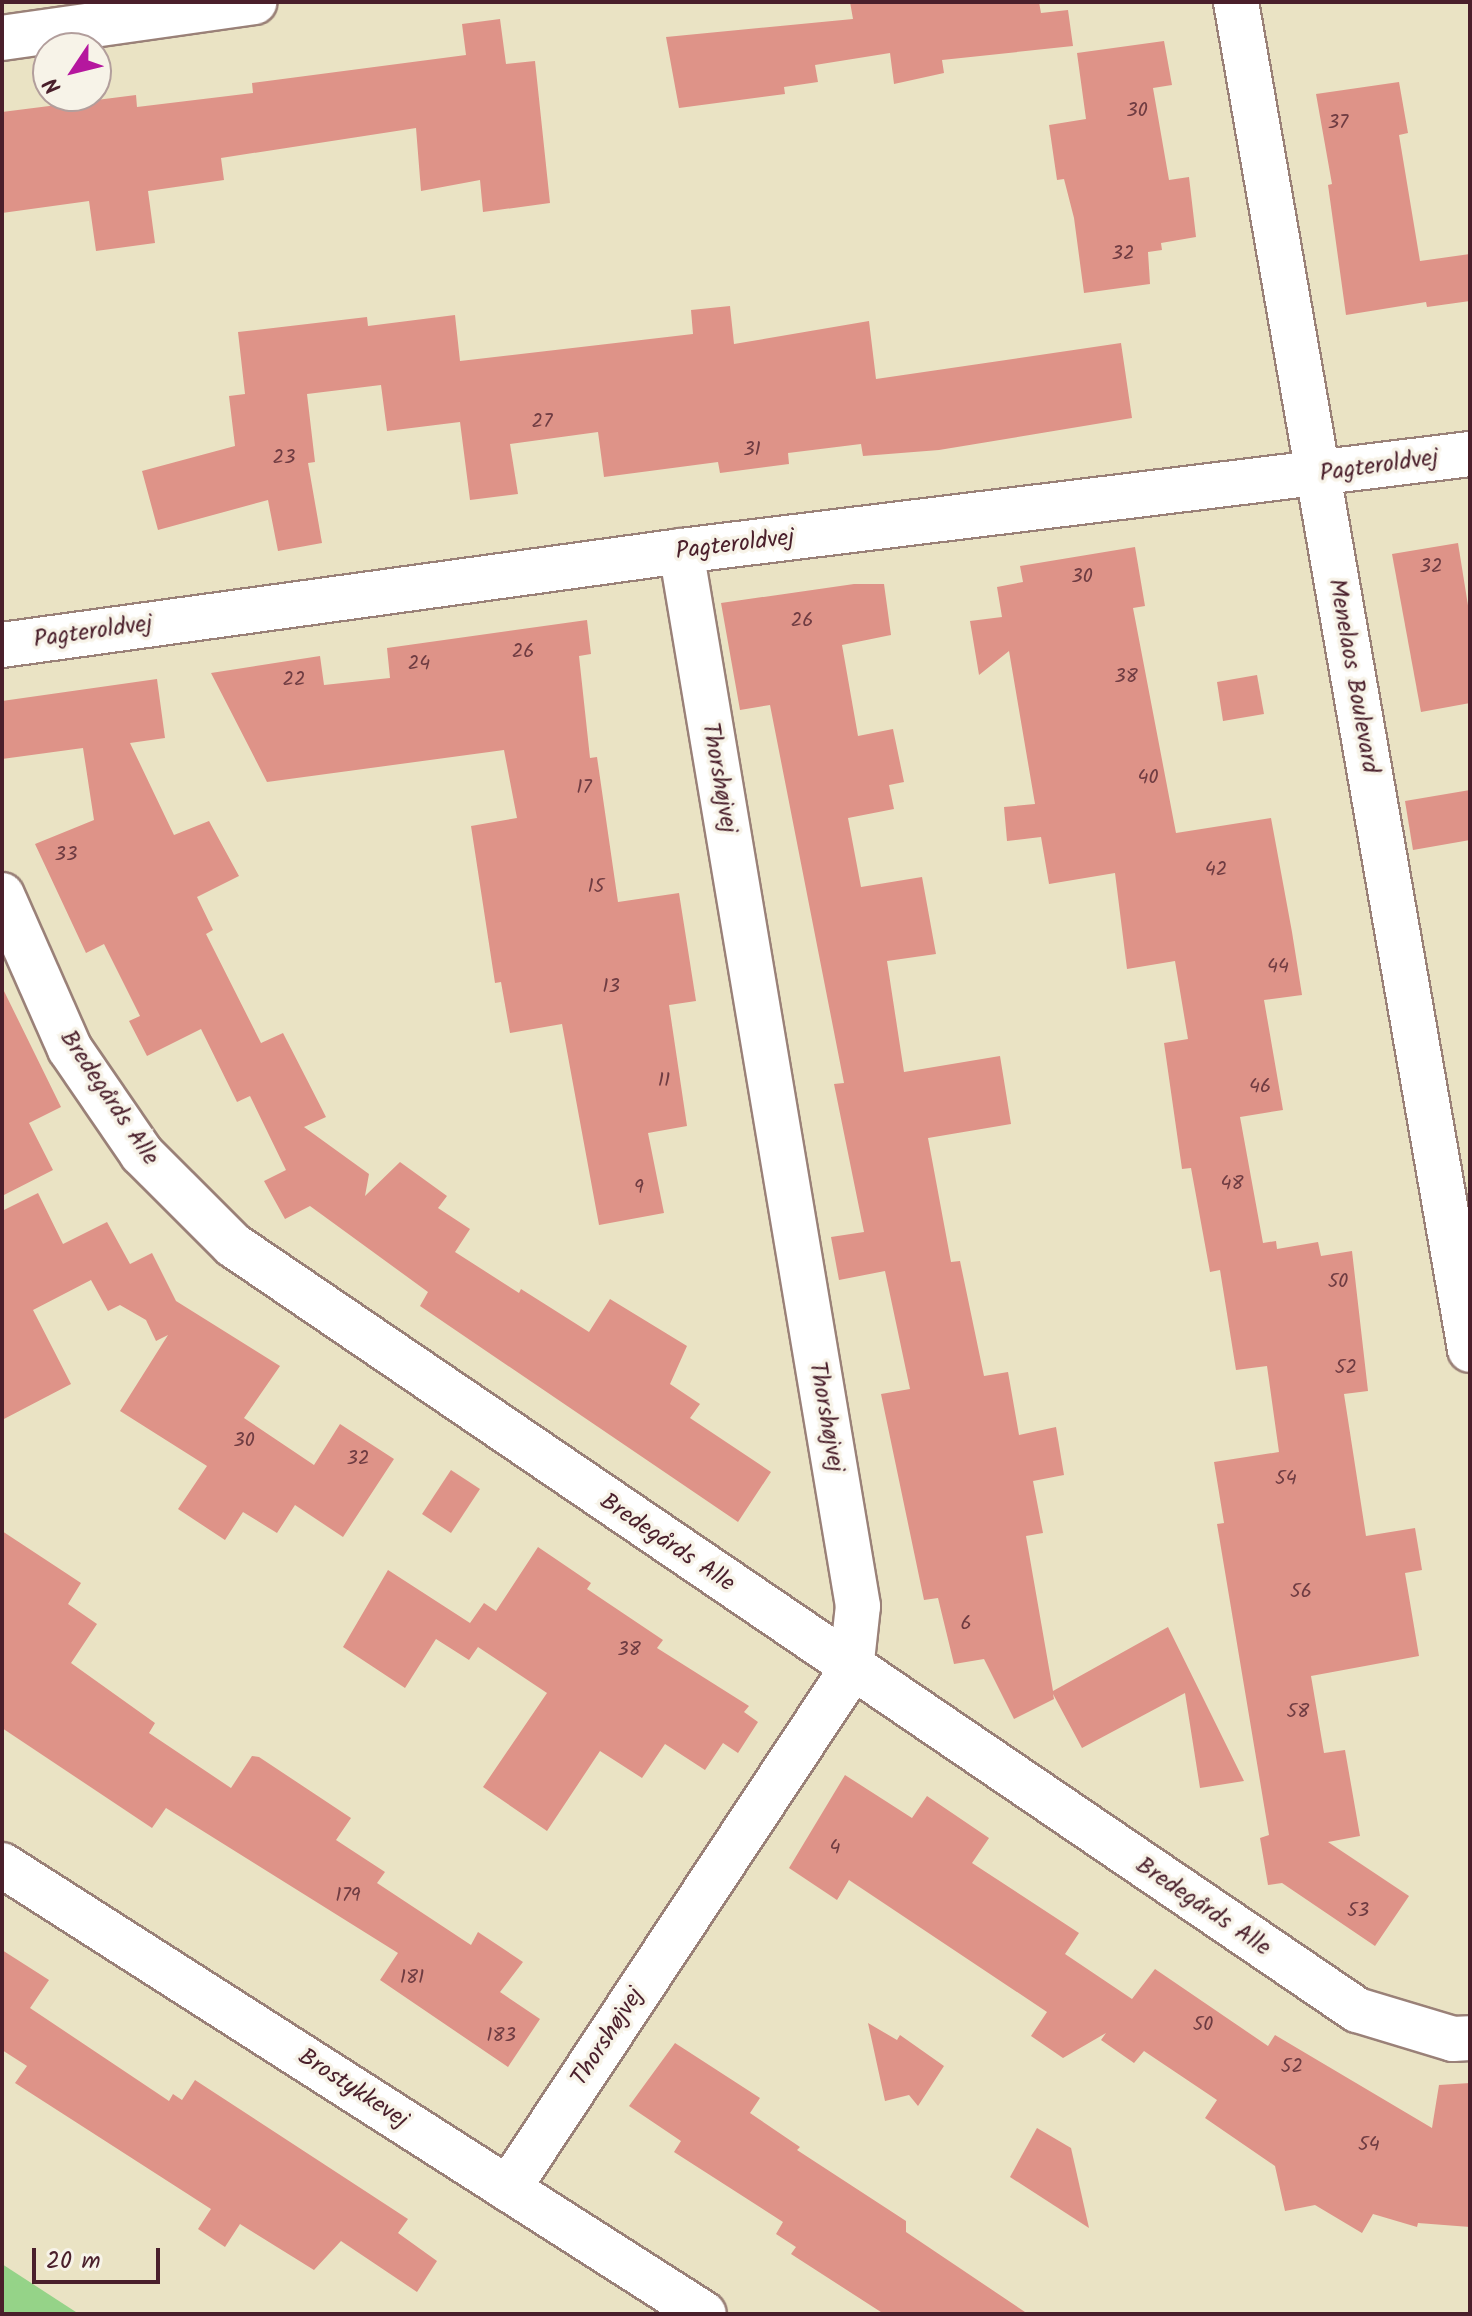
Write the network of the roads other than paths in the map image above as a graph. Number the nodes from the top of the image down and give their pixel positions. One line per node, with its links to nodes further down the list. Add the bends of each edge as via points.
1 (254, 2): 3 (street)
2 (1236, 2): 5 (street, Menelaos Boulevard)
3 (2, 38)
4 (1470, 454): 5 (street, Pagteroldvej)
5 (1319, 474): 6 (street, Pagteroldvej); 9 (street, Menelaos Boulevard)
6 (681, 551): 7 (street, Pagteroldvej); 10 (street, Thorshøjvej, via 858,1606)
7 (2, 645)
8 (2, 895): 10 (street, Bredegårds Alle, via 70,1049 142,1154 233,1245)
9 (1470, 1350)
10 (851, 1670): 12 (street, Bredegårds Alle, via 1357,2010 1453,2039); 13 (street, Thorshøjvej)
11 (2, 1865): 13 (street, Brostykkevej)
12 (1470, 2038)
13 (508, 2189): 14 (street, Brostykkevej)
14 (704, 2314)

